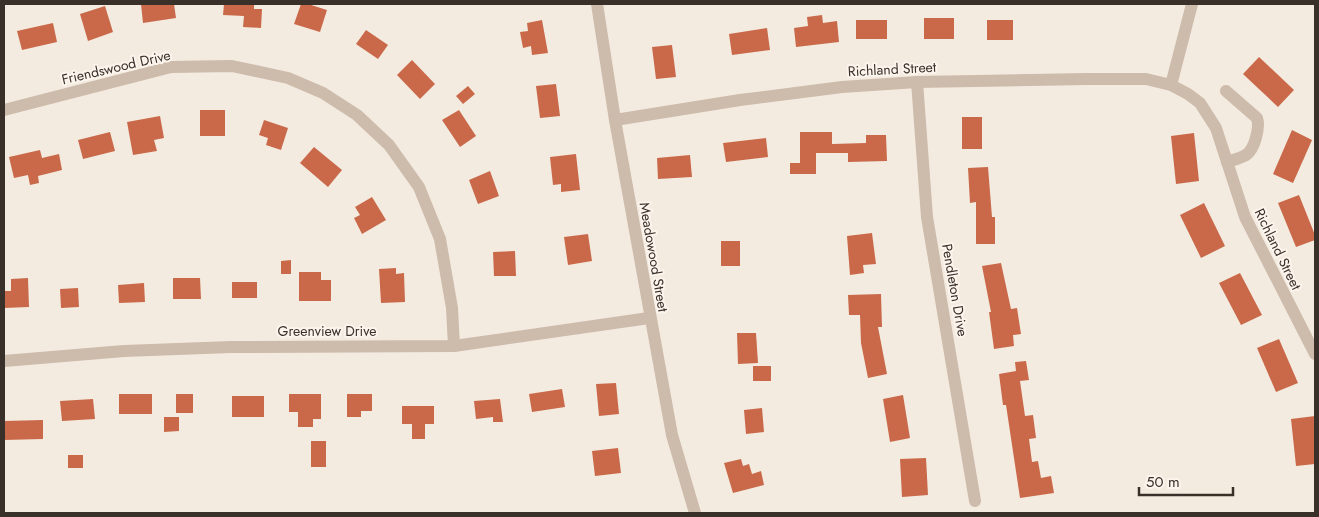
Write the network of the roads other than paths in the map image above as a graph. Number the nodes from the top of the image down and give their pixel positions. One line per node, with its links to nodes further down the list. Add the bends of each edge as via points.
1 (598, 4): 7 (street, Meadowood Street)
2 (1192, 4): 4 (street)
3 (917, 82): 4 (street, Richland Street, via 1146,79); 7 (street, Richland Street, via 824,89); 13 (street, Pendleton Drive, via 927,217)
4 (1171, 85): 8 (street, Richland Street, via 1200,103 1209,115)
5 (1226, 91): 8 (street, via 1257,118 1259,124 1250,151)
6 (4, 110): 10 (street, Friendswood Drive, via 171,67 232,66 288,78 323,93 357,115 389,145 419,187 440,239 452,308)
7 (615, 120): 9 (street, Meadowood Street)
8 (1227, 162): 11 (street, Richland Street, via 1245,217)
9 (650, 318): 10 (street, Greenview Drive); 14 (street, Meadowood Street, via 672,435)
10 (454, 346): 12 (street, Greenview Drive, via 231,347 124,351)
11 (1315, 354)
12 (4, 361)
13 (975, 501)
14 (695, 513)

